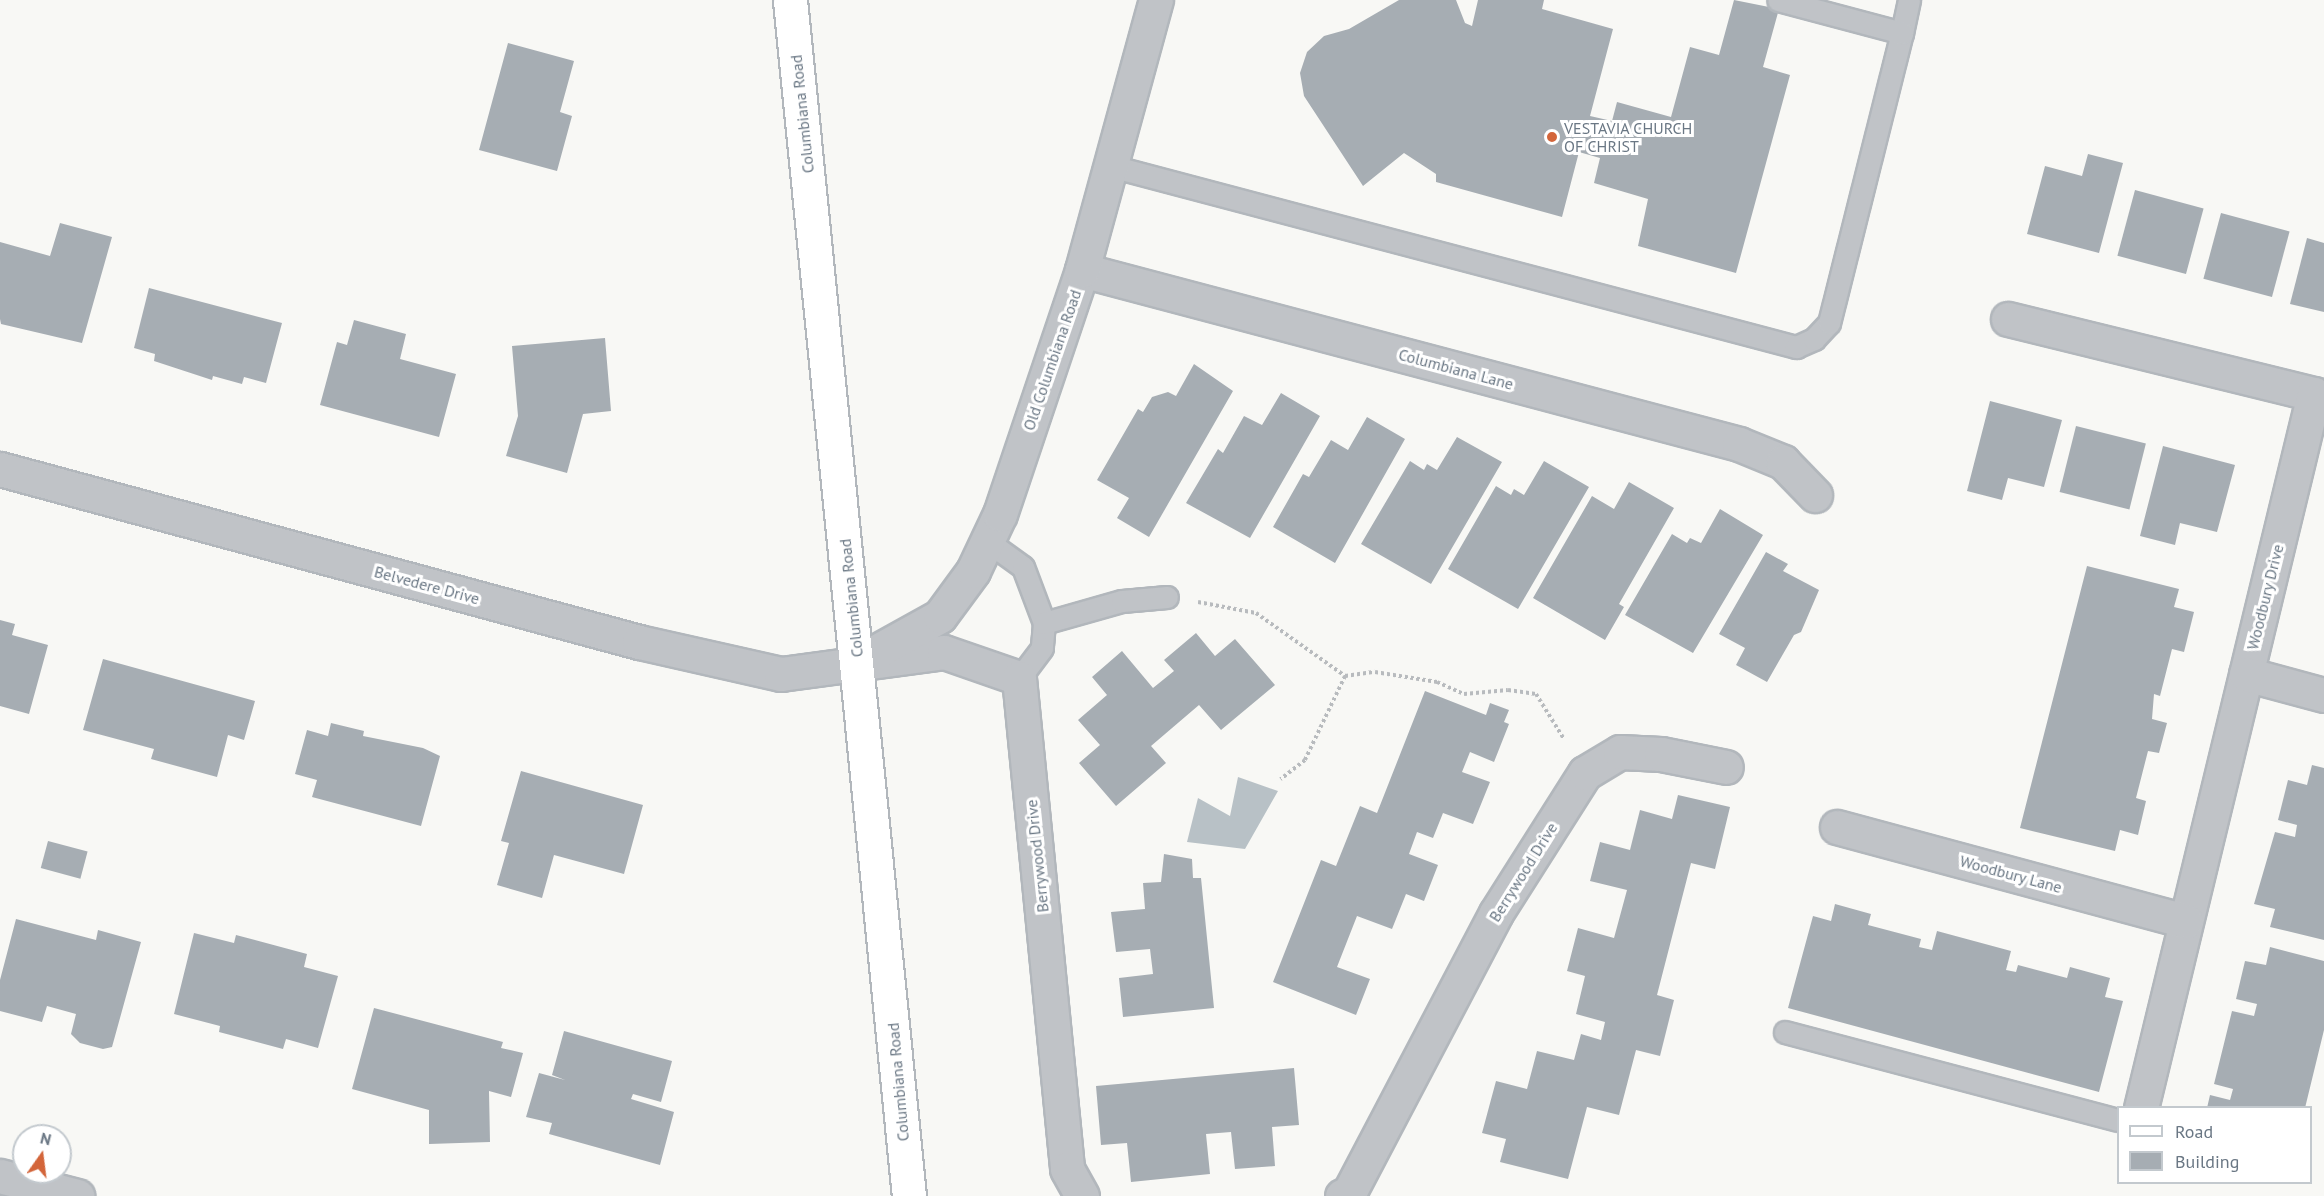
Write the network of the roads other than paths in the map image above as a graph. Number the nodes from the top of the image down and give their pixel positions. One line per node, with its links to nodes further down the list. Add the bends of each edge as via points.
1 (790, 0): 14 (main road, Columbiana Road)
2 (1156, 0): 6 (street, Old Columbiana Road)
3 (1778, 0): 5 (lane)
4 (1910, 0): 5 (lane)
5 (1902, 33): 6 (lane, via 1828,323 1814,339 1796,347)
6 (1111, 166): 7 (street, Old Columbiana Road)
7 (1082, 270): 10 (street, Columbiana Lane, via 1739,444 1783,462); 11 (street, Old Columbiana Road, via 1000,514)
8 (2008, 319): 15 (street, Woodbury Drive, via 2314,394)
9 (0, 469): 14 (street, Belvedere Drive, via 639,642 781,675)
10 (1815, 495)
11 (987, 541): 13 (lane, via 1023,567); 14 (street, Old Columbiana Road, via 973,571 940,615)
12 (1167, 597): 13 (lane, via 1122,601)
13 (1044, 623): 16 (lane, via 1042,648)
14 (858, 662): 16 (street, via 944,652); 26 (main road, Columbiana Road)
15 (2246, 674): 17 (street); 20 (street, Woodbury Drive)
16 (1019, 678): 27 (street, Berrywood Drive, via 1067,1169)
17 (2324, 695)
18 (1726, 767): 28 (street, Berrywood Drive, via 1661,754 1620,752 1585,773 1496,913 1349,1193)
19 (1837, 827): 20 (street, Woodbury Lane)
20 (2186, 921): 22 (street, Woodbury Drive)
21 (1785, 1032): 23 (lane)
22 (2140, 1106)
23 (2117, 1120)
24 (0, 1176): 25 (street)
25 (77, 1196)
26 (909, 1196)
27 (1082, 1196)
28 (1342, 1196)

